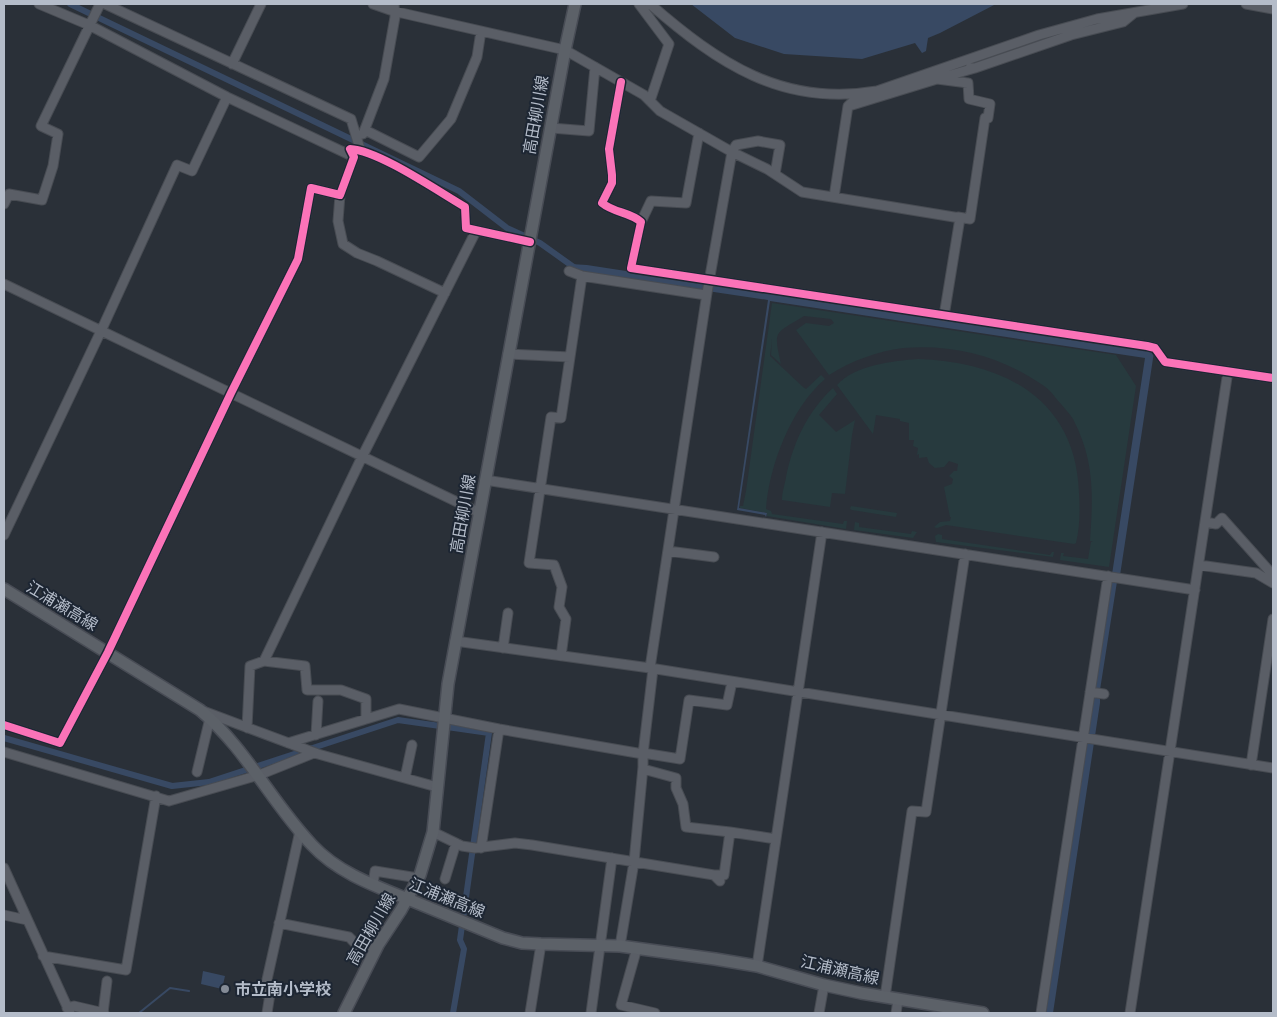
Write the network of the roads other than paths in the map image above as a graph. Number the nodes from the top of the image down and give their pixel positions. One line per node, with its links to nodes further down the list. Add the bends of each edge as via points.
1 (39, 4): 14 (street)
2 (100, 4): 14 (street)
3 (105, 4): 17 (street)
4 (261, 4): 17 (street)
5 (373, 4): 11 (street)
6 (575, 4): 16 (main road, 高田柳川線)
7 (639, 4): 25 (street, via 669,44)
8 (650, 4): 23 (street, via 698,43 763,81 811,93)
9 (1183, 4): 13 (street)
10 (1246, 4): 12 (street)
11 (393, 7): 15 (street); 28 (street, via 395,18 384,79)
12 (1273, 9)
13 (1134, 13): 19 (street, via 1097,19 1039,35); 20 (street, via 1123,22 1071,35)
14 (89, 25): 24 (street); 37 (street, via 41,126 58,134 42,200 9,194)
15 (481, 31): 16 (street); 28 (street, via 477,57 451,120 419,157)
16 (565, 50): 18 (street); 27 (main road, 高田柳川線)
17 (232, 64): 31 (street, via 351,119)
18 (594, 67): 22 (street); 27 (street, via 589,131)
19 (946, 67): 20 (street); 23 (street)
20 (975, 68): 21 (street)
21 (938, 80): 26 (street); 38 (street, via 968,83 969,99 990,104 988,118 985,118 970,219)
22 (621, 82): 25 (street); 39 (street, via 609,149 612,183 602,203)
23 (860, 94): 26 (street)
24 (227, 97): 33 (street); 49 (street, via 192,171 177,165)
25 (656, 106): 29 (street)
26 (848, 106): 36 (street)
27 (551, 128): 41 (main road, 高田柳川線)
28 (365, 130): 31 (street)
29 (701, 135): 30 (street); 32 (street); 39 (street, via 686,203 651,201)
30 (738, 144): 32 (street); 34 (street, via 758,141 780,145)
31 (360, 146): 33 (street, via 350,149); 40 (street, via 466,207 466,228)
32 (732, 152): 34 (street); 44 (street)
33 (354, 156): 35 (street)
34 (775, 174): 36 (street, via 802,192)
35 (340, 194): 46 (street, via 338,221 343,244); 54 (street, via 311,188 298,259)
36 (834, 197): 38 (street)
37 (4, 204)
38 (958, 217): 48 (street)
39 (641, 222): 44 (street, via 631,268)
40 (476, 232): 41 (street); 46 (street)
41 (530, 242): 50 (main road, 高田柳川線)
42 (569, 271): 43 (street)
43 (582, 276): 47 (street); 51 (street)
44 (709, 280): 47 (street); 48 (street)
45 (4, 284): 49 (street)
46 (445, 293): 55 (street)
47 (706, 294): 58 (street)
48 (944, 316): 52 (street, via 1148,346 1155,348 1165,362)
49 (101, 331): 54 (street); 62 (street)
50 (508, 354): 51 (street); 56 (main road, 高田柳川線)
51 (570, 357): 57 (street, via 561,418 551,417)
52 (1228, 371): 53 (street); 60 (street)
53 (1273, 378)
54 (231, 393): 55 (street); 76 (street)
55 (362, 457): 59 (street); 78 (street)
56 (485, 480): 57 (street); 59 (main road, 高田柳川線)
57 (540, 488): 58 (street); 77 (street, via 529,564 554,565 562,587 559,607 566,619)
58 (674, 509): 61 (street); 63 (street)
59 (480, 513): 74 (main road, 高田柳川線)
60 (1205, 522): 66 (street); 68 (street, via 1216,524 1222,518)
61 (822, 532): 64 (street); 81 (street)
62 (4, 535)
63 (668, 551): 65 (street); 79 (street)
64 (965, 554): 67 (street); 84 (street)
65 (714, 557)
66 (1199, 565): 69 (street, via 1256,573); 71 (street)
67 (1109, 576): 71 (street); 92 (street, via 1097,693)
68 (1273, 576): 69 (street)
69 (1273, 583)
70 (4, 589): 76 (main road, 江浦瀬高線)
71 (1195, 590): 95 (street)
72 (508, 613): 75 (street)
73 (1273, 619): 99 (street)
74 (455, 641): 75 (street); 86 (main road, 高田柳川線)
75 (503, 648): 77 (street)
76 (108, 652): 83 (main road, 江浦瀬高線); 88 (street, via 60,743)
77 (561, 656): 79 (street)
78 (264, 661): 87 (street, via 305,666 307,690 341,690 366,699); 89 (street, via 250,666)
79 (651, 669): 80 (street); 98 (street)
80 (732, 682): 81 (street); 98 (street, via 727,705 690,700 680,759)
81 (799, 692): 84 (street); 110 (street)
82 (318, 701): 91 (street)
83 (200, 710): 85 (main road, 江浦瀬高線); 89 (street)
84 (941, 715): 92 (street); 132 (street, via 926,812 912,811)
85 (210, 718): 102 (street); 103 (main road, 江浦瀬高線)
86 (443, 718): 87 (street, via 399,709); 90 (street); 105 (main road, 高田柳川線)
87 (366, 719): 91 (street)
88 (4, 725)
89 (246, 728): 93 (street)
90 (499, 729): 98 (street); 112 (street)
91 (316, 735): 93 (street)
92 (1084, 738): 95 (street); 144 (street)
93 (291, 744): 97 (street)
94 (412, 745): 104 (street)
95 (1170, 751): 99 (street); 145 (street)
96 (4, 752): 106 (street)
97 (316, 754): 103 (street); 104 (street)
98 (643, 754): 100 (street)
99 (1251, 764): 101 (street)
100 (643, 768): 109 (street, via 676,778 686,827); 114 (street)
101 (1273, 768)
102 (197, 772)
103 (257, 773): 106 (street, via 169,800); 107 (main road, 江浦瀬高線)
104 (405, 778): 105 (street)
105 (432, 786): 108 (main road, 高田柳川線)
106 (156, 796): 128 (street, via 126,970)
107 (300, 830): 118 (main road, 江浦瀬高線, via 332,862); 122 (street)
108 (433, 832): 111 (street); 116 (main road, 高田柳川線)
109 (730, 832): 110 (street); 114 (street, via 724,875 717,878)
110 (776, 838): 129 (street)
111 (459, 844): 112 (street); 117 (street)
112 (483, 848): 113 (street, via 515,843)
113 (612, 858): 114 (street); 125 (street)
114 (634, 862): 126 (street)
115 (4, 868): 121 (street)
116 (418, 878): 118 (street, via 375,871); 119 (main road, 高田柳川線)
117 (445, 879)
118 (373, 884): 119 (main road, 江浦瀬高線)
119 (407, 899): 123 (main road, 高田柳川線); 124 (main road, 江浦瀬高線, via 503,938)
120 (4, 915): 121 (street)
121 (27, 920): 128 (street)
122 (279, 922): 123 (street, via 349,937 359,947); 136 (street, via 264,992 270,994)
123 (378, 944): 137 (main road, 高田柳川線)
124 (542, 944): 125 (main road, 江浦瀬高線); 138 (street)
125 (601, 944): 126 (main road, 江浦瀬高線); 139 (street)
126 (620, 946): 127 (main road, 江浦瀬高線)
127 (637, 948): 129 (main road, 江浦瀬高線); 140 (street, via 621,1005)
128 (43, 956): 134 (street)
129 (757, 966): 131 (main road, 江浦瀬高線)
130 (107, 981): 135 (street)
131 (824, 985): 132 (main road, 江浦瀬高線); 141 (street)
132 (885, 997): 133 (main road, 江浦瀬高線)
133 (898, 1000): 142 (street); 143 (main road, 江浦瀬高線)
134 (69, 1011): 135 (street, via 74,1006)
135 (103, 1013)
136 (266, 1013)
137 (344, 1013)
138 (530, 1013)
139 (591, 1013)
140 (655, 1013)
141 (819, 1013)
142 (896, 1013)
143 (982, 1013)
144 (1042, 1013)
145 (1130, 1013)

